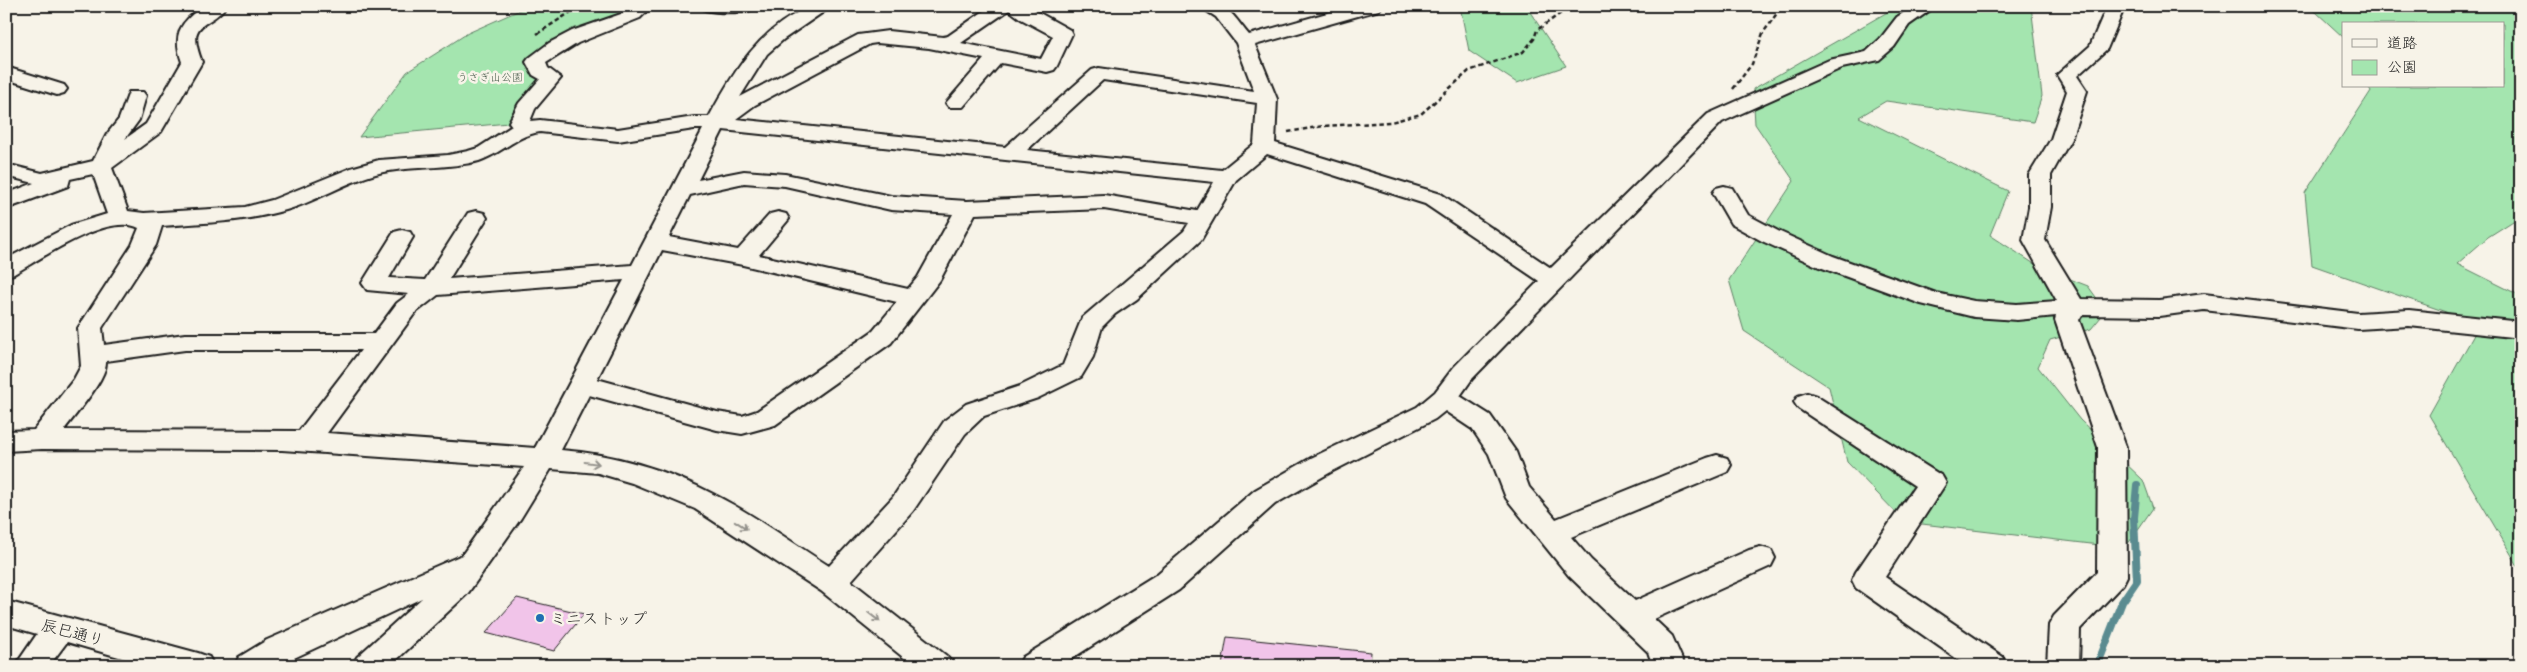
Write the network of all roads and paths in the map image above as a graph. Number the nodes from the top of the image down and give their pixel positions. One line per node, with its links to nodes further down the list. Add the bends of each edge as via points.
1 (217, 6): 31 (street, via 196,19 187,32 187,50 192,62 154,128)
2 (580, 6): 15 (path)
3 (643, 6): 28 (street, via 638,13 548,50 536,62 540,71 551,78 526,107 519,122)
4 (711, 6): 5 (street)
5 (745, 6)
6 (823, 6): 27 (street, via 777,35 760,50)
7 (1003, 6): 17 (street, via 954,40)
8 (1016, 6): 18 (street, via 1063,34 1047,66)
9 (1208, 6): 16 (street, via 1222,14)
10 (1373, 6): 16 (street)
11 (1570, 6): 29 (path, via 1537,30 1523,52 1468,71 1421,114 1391,122 1298,129 1279,135)
12 (1782, 6): 26 (path, via 1763,33 1752,64 1714,114)
13 (1927, 6): 26 (street, via 1903,21 1887,43 1872,56 1828,68)
14 (2116, 6): 51 (street, via 2098,49 2067,75 2077,91 2061,139 2040,175 2040,207 2034,240)
15 (536, 36)
16 (1244, 42): 24 (street)
17 (936, 44): 18 (street); 27 (street, via 900,37 865,39 748,101)
18 (996, 56): 25 (street)
19 (6, 72): 20 (street)
20 (25, 79): 21 (street); 22 (street)
21 (6, 87)
22 (57, 89)
23 (136, 96): 31 (street, via 129,120 117,134)
24 (1267, 99): 29 (street); 30 (street, via 1099,74)
25 (956, 103)
26 (1715, 118): 48 (street)
27 (717, 123): 28 (street, via 694,122 618,135 540,126); 30 (street); 34 (street)
28 (523, 128): 42 (street, via 485,152 448,161 387,165 359,172 280,205 246,214)
29 (1264, 146): 33 (street); 48 (street, via 1433,199)
30 (1011, 153): 33 (street)
31 (101, 166): 32 (street, via 42,179); 36 (street); 38 (street)
32 (6, 173)
33 (1227, 177): 41 (street)
34 (683, 190): 37 (street, via 744,177 785,180 891,203); 44 (street)
35 (1724, 193): 51 (street, via 1739,219 1770,236 1825,261 1930,299 1974,309 2017,312)
36 (6, 202)
37 (967, 208): 41 (street, via 1104,202); 50 (street, via 928,280)
38 (119, 217): 42 (street); 46 (street, via 100,221)
39 (476, 218): 49 (street)
40 (778, 219): 45 (street)
41 (1204, 219): 66 (street, via 1193,236 1091,324 1072,371 1028,392 975,410 955,427 903,504)
42 (145, 220): 54 (street, via 151,226 144,245 90,328)
43 (402, 237): 49 (street, via 375,285)
44 (657, 242): 45 (street); 47 (street)
45 (743, 258): 50 (street)
46 (6, 269)
47 (642, 271): 49 (street); 55 (street)
48 (1553, 280): 56 (street, via 1463,373)
49 (432, 288): 53 (street, via 406,308)
50 (914, 298): 55 (street, via 882,336 766,418 742,425)
51 (2073, 307): 52 (street, via 2159,308 2204,302 2358,321 2409,318); 78 (street, via 2067,320 2112,447 2112,576 2065,625)
52 (2521, 330)
53 (380, 342): 54 (street, via 184,342); 60 (street)
54 (93, 355): 58 (street, via 94,366 84,384)
55 (582, 384): 61 (street)
56 (1444, 398): 63 (street, via 1481,422 1502,452 1516,491); 75 (street, via 1426,413 1265,497 1168,582)
57 (1807, 402): 77 (street, via 1932,482 1867,580)
58 (42, 439): 59 (street); 60 (street)
59 (6, 441)
60 (307, 441): 61 (street)
61 (544, 457): 65 (street); 66 (street, one-way to 66, via 598,463 642,476 705,502)
62 (1717, 464): 63 (street)
63 (1552, 534): 68 (street, via 1580,568)
64 (1760, 558): 68 (street)
65 (472, 563): 72 (street, via 278,649); 73 (street, via 456,584)
66 (832, 584): 74 (street, one-way to 74)
67 (6, 614): 69 (street, 辰巳通り)
68 (1630, 616): 76 (street, via 1661,644)
69 (58, 629): 70 (street); 71 (street, 辰巳通り)
70 (31, 666)
71 (198, 666)
72 (250, 666)
73 (368, 666)
74 (937, 666)
75 (1034, 666)
76 (1668, 666)
77 (1992, 666)
78 (2063, 666)

